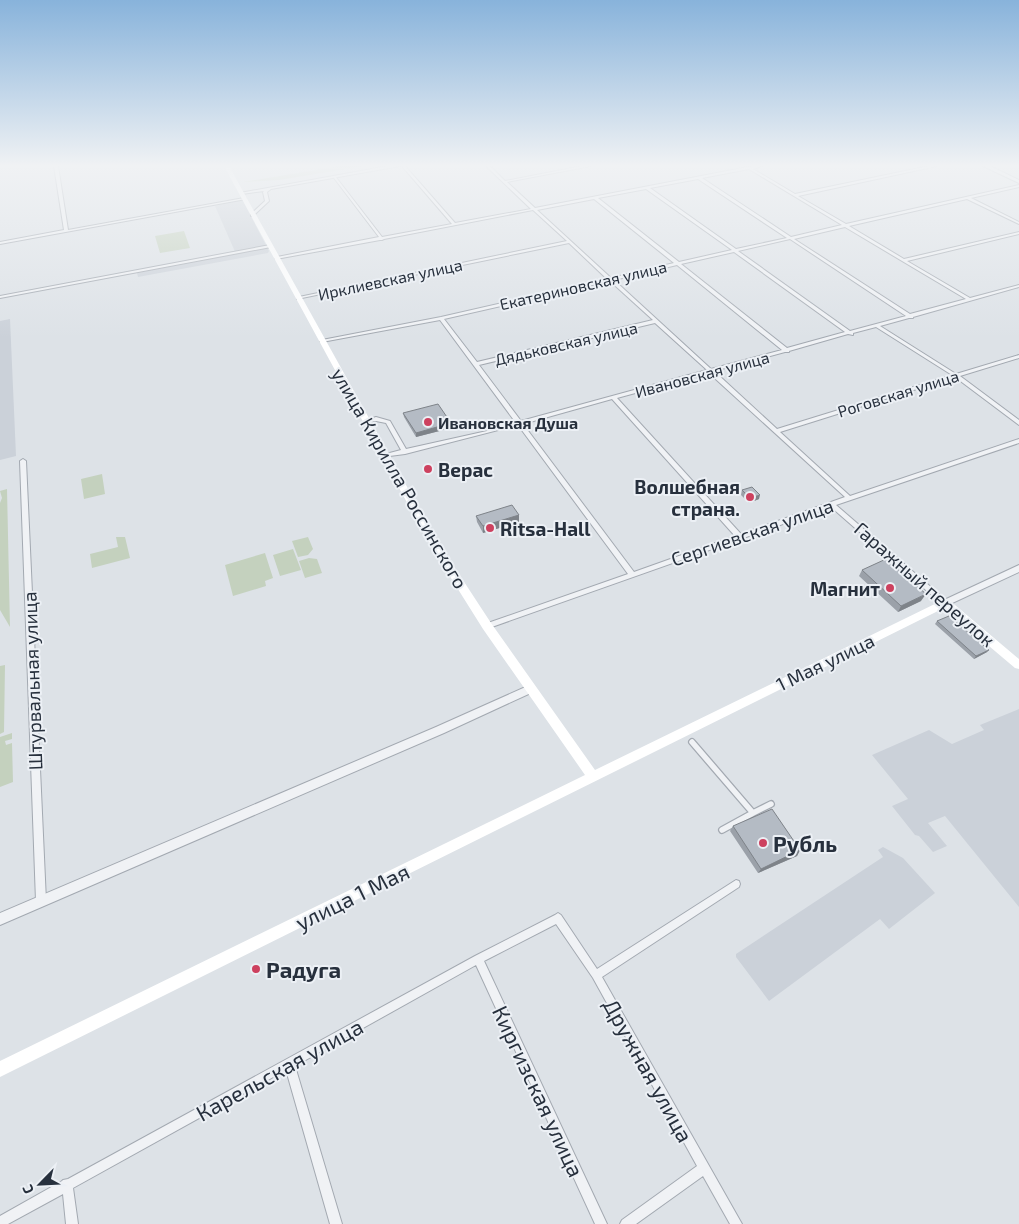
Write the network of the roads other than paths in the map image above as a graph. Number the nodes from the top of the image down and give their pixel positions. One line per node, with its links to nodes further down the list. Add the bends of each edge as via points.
1 (65, 223): 14 (street)
2 (106, 223): 14 (street)
3 (257, 223): 20 (main road, улица Кирилла Россинского)
4 (370, 223): 17 (street)
5 (464, 223): 12 (street)
6 (549, 223): 18 (street)
7 (626, 223): 24 (street)
8 (696, 223): 21 (street)
9 (768, 223): 16 (street)
10 (842, 223): 13 (street)
11 (859, 223): 13 (street, Екатериновская улица)
12 (455, 225): 17 (street)
13 (847, 226): 16 (street, Екатериновская улица); 23 (street)
14 (66, 231): 19 (street)
15 (1019, 233): 23 (street)
16 (791, 238): 21 (street, Екатериновская улица); 30 (street)
17 (382, 239): 22 (street)
18 (569, 242): 25 (street); 28 (street, Ирклиевская улица)
19 (0, 243)
20 (270, 246): 22 (main road, улица Кирилла Россинского); 27 (street)
21 (734, 250): 24 (street, Екатериновская улица); 34 (street)
22 (277, 258): 28 (main road, улица Кирилла Россинского)
23 (904, 260): 29 (street)
24 (678, 263): 25 (street, Екатериновская улица); 36 (street)
25 (609, 278): 31 (street, Екатериновская улица); 32 (street)
26 (1019, 286): 29 (street, Ивановская улица)
27 (0, 297)
28 (299, 298): 35 (main road, улица Кирилла Россинского)
29 (970, 300): 30 (street, Ивановская улица)
30 (911, 317): 33 (street, Ивановская улица)
31 (441, 318): 35 (street, Екатериновская улица); 38 (street)
32 (656, 322): 38 (street, Дядьковская улица); 39 (street)
33 (878, 326): 34 (street, Ивановская улица); 40 (street)
34 (851, 334): 36 (street, Ивановская улица)
35 (322, 341): 42 (main road, улица Кирилла Россинского)
36 (787, 351): 39 (street, Ивановская улица)
37 (1019, 356): 40 (street, Роговская улица)
38 (476, 364): 43 (street)
39 (711, 372): 41 (street, Ивановская улица); 45 (street)
40 (955, 375): 44 (street); 45 (street, Роговская улица)
41 (614, 398): 43 (street, Ивановская улица); 52 (street)
42 (366, 422): 47 (street, via 376,419 388,422); 48 (main road, улица Кирилла Россинского)
43 (519, 423): 47 (street, Ивановская улица); 54 (street)
44 (1019, 423)
45 (777, 431): 50 (street)
46 (1019, 441): 50 (street, Сергиевская улица)
47 (405, 452): 48 (street, Ивановская улица)
48 (384, 456): 56 (main road, улица Кирилла Россинского, via 432,541)
49 (23, 461): 66 (street, Штурвальная улица)
50 (849, 498): 51 (street, Сергиевская улица)
51 (832, 504): 52 (street, Сергиевская улица); 55 (street, Гаражный переулок)
52 (740, 537): 54 (street, Сергиевская улица)
53 (1019, 568): 55 (street)
54 (632, 574): 56 (street, Сергиевская улица)
55 (943, 604): 57 (main road, Гаражный переулок); 59 (main road, 1 Мая улица)
56 (487, 626): 58 (main road, улица Кирилла Россинского)
57 (1019, 664)
58 (530, 689): 61 (main road, улица Кирилла Россинского); 66 (street)
59 (705, 722): 61 (main road, улица 1 Мая)
60 (692, 742): 63 (street)
61 (593, 776): 72 (main road, улица 1 Мая)
62 (770, 804): 63 (street)
63 (753, 813): 64 (street)
64 (722, 830)
65 (736, 884): 70 (street)
66 (41, 901): 68 (street)
67 (558, 918): 69 (street, Карельская улица); 70 (street, Дружная улица)
68 (0, 919)
69 (478, 959): 71 (street, Карельская улица); 78 (street, Киргизская улица)
70 (596, 975): 73 (street, Дружная улица)
71 (289, 1064): 74 (street, Карельская улица); 77 (street)
72 (0, 1069)
73 (704, 1168): 79 (street); 80 (street, Дружная улица)
74 (67, 1184): 75 (street, Карельская улица); 76 (street)
75 (0, 1222)
76 (72, 1224)
77 (336, 1224)
78 (601, 1224)
79 (626, 1224)
80 (736, 1224)

